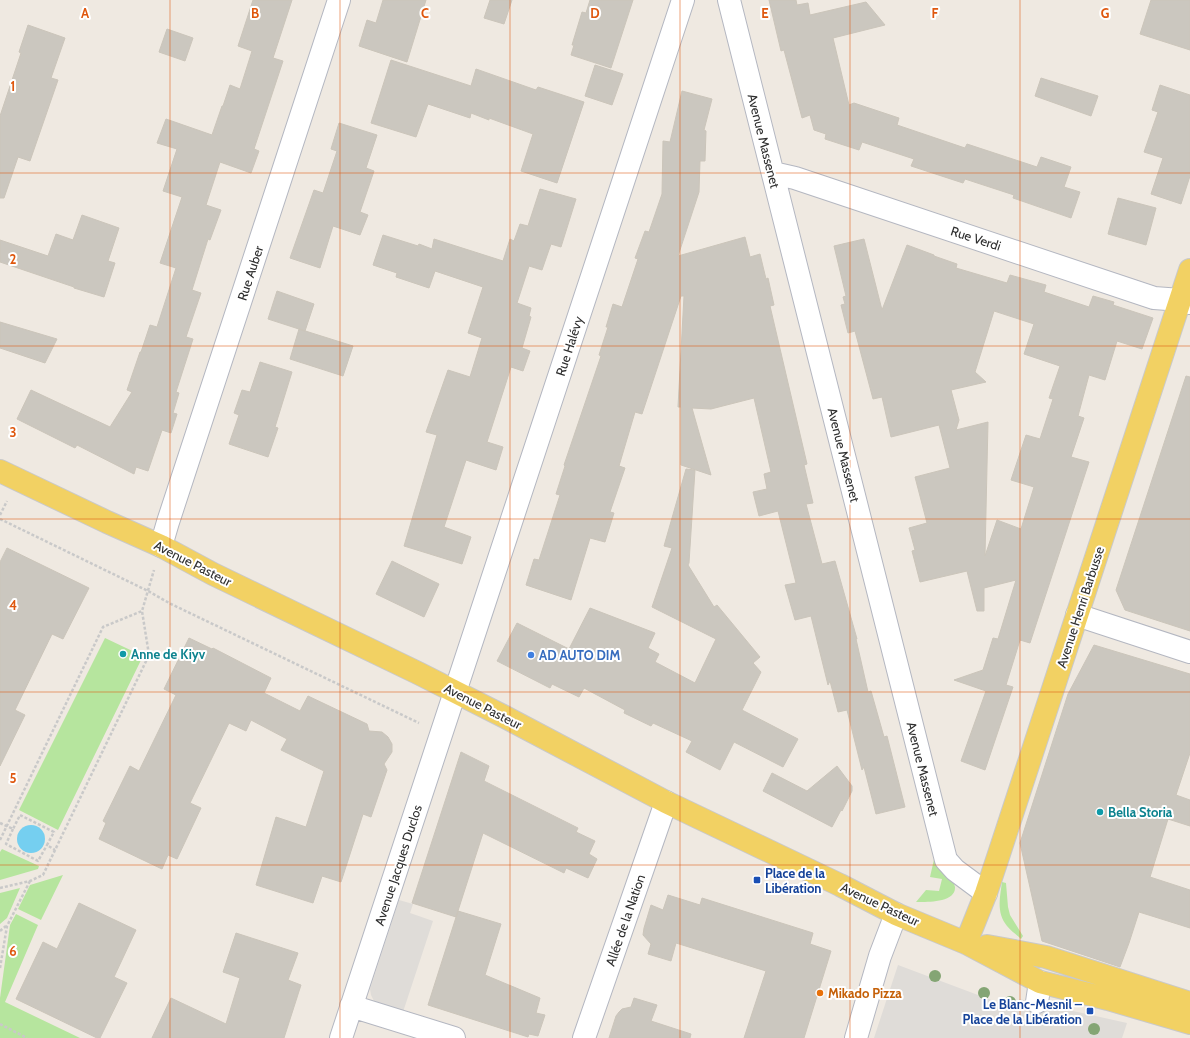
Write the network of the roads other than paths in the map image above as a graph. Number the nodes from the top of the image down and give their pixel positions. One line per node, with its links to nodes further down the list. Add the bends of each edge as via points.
1 (339, 0): 8 (street, Rue Auber)
2 (683, 0): 11 (street, Rue Halévy)
3 (729, 0): 4 (street, Avenue Massenet)
4 (773, 173): 6 (street, Rue Verdi, via 795,178 1154,298); 13 (street, Avenue Massenet, via 946,860)
5 (1190, 270): 6 (main road, Avenue Henri Barbusse)
6 (1185, 301): 9 (main road, Avenue Henri Barbusse)
7 (0, 471): 8 (main road, Avenue Pasteur)
8 (161, 546): 11 (main road, Avenue Pasteur)
9 (1077, 615): 10 (street); 13 (main road, Avenue Henri Barbusse)
10 (1190, 652)
11 (455, 692): 12 (main road, Avenue Pasteur); 17 (street, Avenue Jacques Duclos)
12 (666, 802): 14 (main road, Avenue Pasteur); 21 (street, Allée de la Nation)
13 (986, 893): 15 (main road, Avenue Henri Barbusse)
14 (896, 914): 15 (main road, Avenue Pasteur); 22 (street, via 880,956)
15 (966, 943): 16 (main road, via 1046,957); 18 (main road, via 1039,992 1108,999)
16 (1190, 1003)
17 (351, 1006): 19 (street, Avenue Jacques Duclos); 20 (street)
18 (1190, 1023)
19 (341, 1038)
20 (454, 1038)
21 (584, 1038)
22 (856, 1038)

